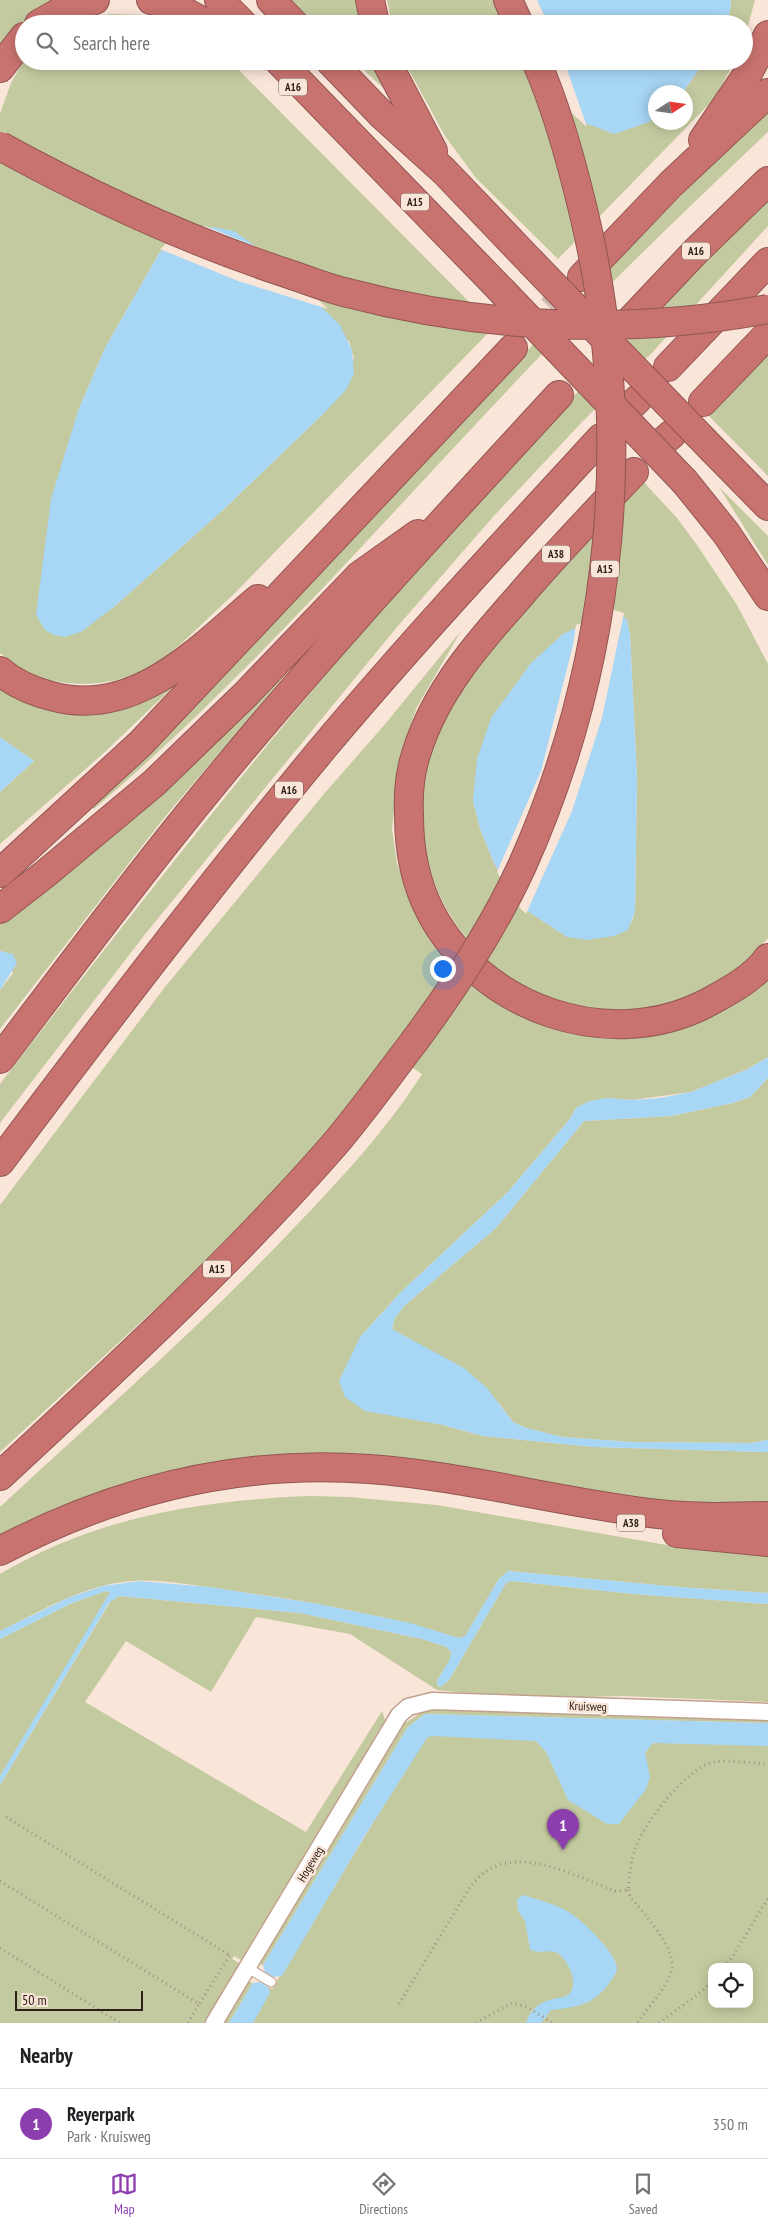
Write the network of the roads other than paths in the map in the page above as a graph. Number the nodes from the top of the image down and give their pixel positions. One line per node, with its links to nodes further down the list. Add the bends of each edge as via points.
1 (95, 0): 7 (highway)
2 (151, 0): 8 (highway, via 174,6)
3 (220, 0): 9 (highway)
4 (271, 0): 10 (highway)
5 (370, 0): 11 (highway)
6 (508, 0): 12 (highway)
7 (55, 15)
8 (190, 15)
9 (234, 15)
10 (285, 15)
11 (373, 15)
12 (515, 15)
13 (768, 35): 15 (highway)
14 (15, 49): 16 (highway)
15 (753, 64)
16 (0, 68)
17 (270, 70): 24 (highway, A16)
18 (288, 70): 24 (highway, A15)
19 (339, 70): 26 (highway)
20 (390, 70): 26 (highway)
21 (539, 70): 50 (highway, A15, bridge, via 576,179 601,294 611,428 609,529 593,646 561,766 542,819 521,868 454,984 413,1043 334,1144 272,1213 139,1346)
22 (750, 70): 28 (highway)
23 (768, 94): 28 (highway)
24 (328, 112): 35 (highway, A15, bridge, via 502,291)
25 (0, 146): 31 (highway, bridge, via 131,214 226,253 374,299 489,320 554,325 664,322)
26 (444, 171): 35 (highway, bridge, via 530,261)
27 (768, 182): 32 (highway, A16)
28 (671, 184): 30 (highway)
29 (767, 263): 35 (highway)
30 (582, 277)
31 (768, 309)
32 (627, 324)
33 (768, 334): 37 (highway)
34 (513, 348): 42 (highway)
35 (641, 393): 41 (highway, bridge, via 714,451); 43 (highway, bridge, via 685,482 726,533)
36 (559, 395): 40 (highway)
37 (703, 402)
38 (601, 438): 49 (highway, A16, via 446,606 324,748 202,896)
39 (634, 472): 47 (highway, A38, via 562,547 482,639 452,678 429,719 416,753 408,793 409,844 418,882 430,913 452,946 490,982 521,1002 558,1017 604,1025 644,1024 691,1011 731,991)
40 (457, 506): 46 (highway, via 359,576 246,694 154,782); 48 (highway, via 184,820)
41 (768, 506)
42 (344, 528): 44 (highway, via 170,671 142,689 108,699 68,700 28,689); 45 (highway, via 141,743)
43 (768, 596)
44 (0, 671)
45 (0, 873)
46 (0, 909)
47 (768, 958)
48 (0, 1059)
49 (0, 1162)
50 (0, 1476)
51 (497, 1487): 52 (highway, via 658,1514 714,1518); 53 (highway, A38, via 657,1530); 54 (highway, via 368,1469 280,1466 176,1484 116,1500 72,1516)
52 (768, 1516)
53 (768, 1542)
54 (0, 1551)
55 (408, 1707): 56 (street, Kruisweg, via 432,1701); 57 (street, Hogeweg, via 399,1715)
56 (768, 1712)
57 (248, 1968): 58 (lane); 59 (street, Hogeweg)
58 (266, 1980)
59 (214, 2023)

